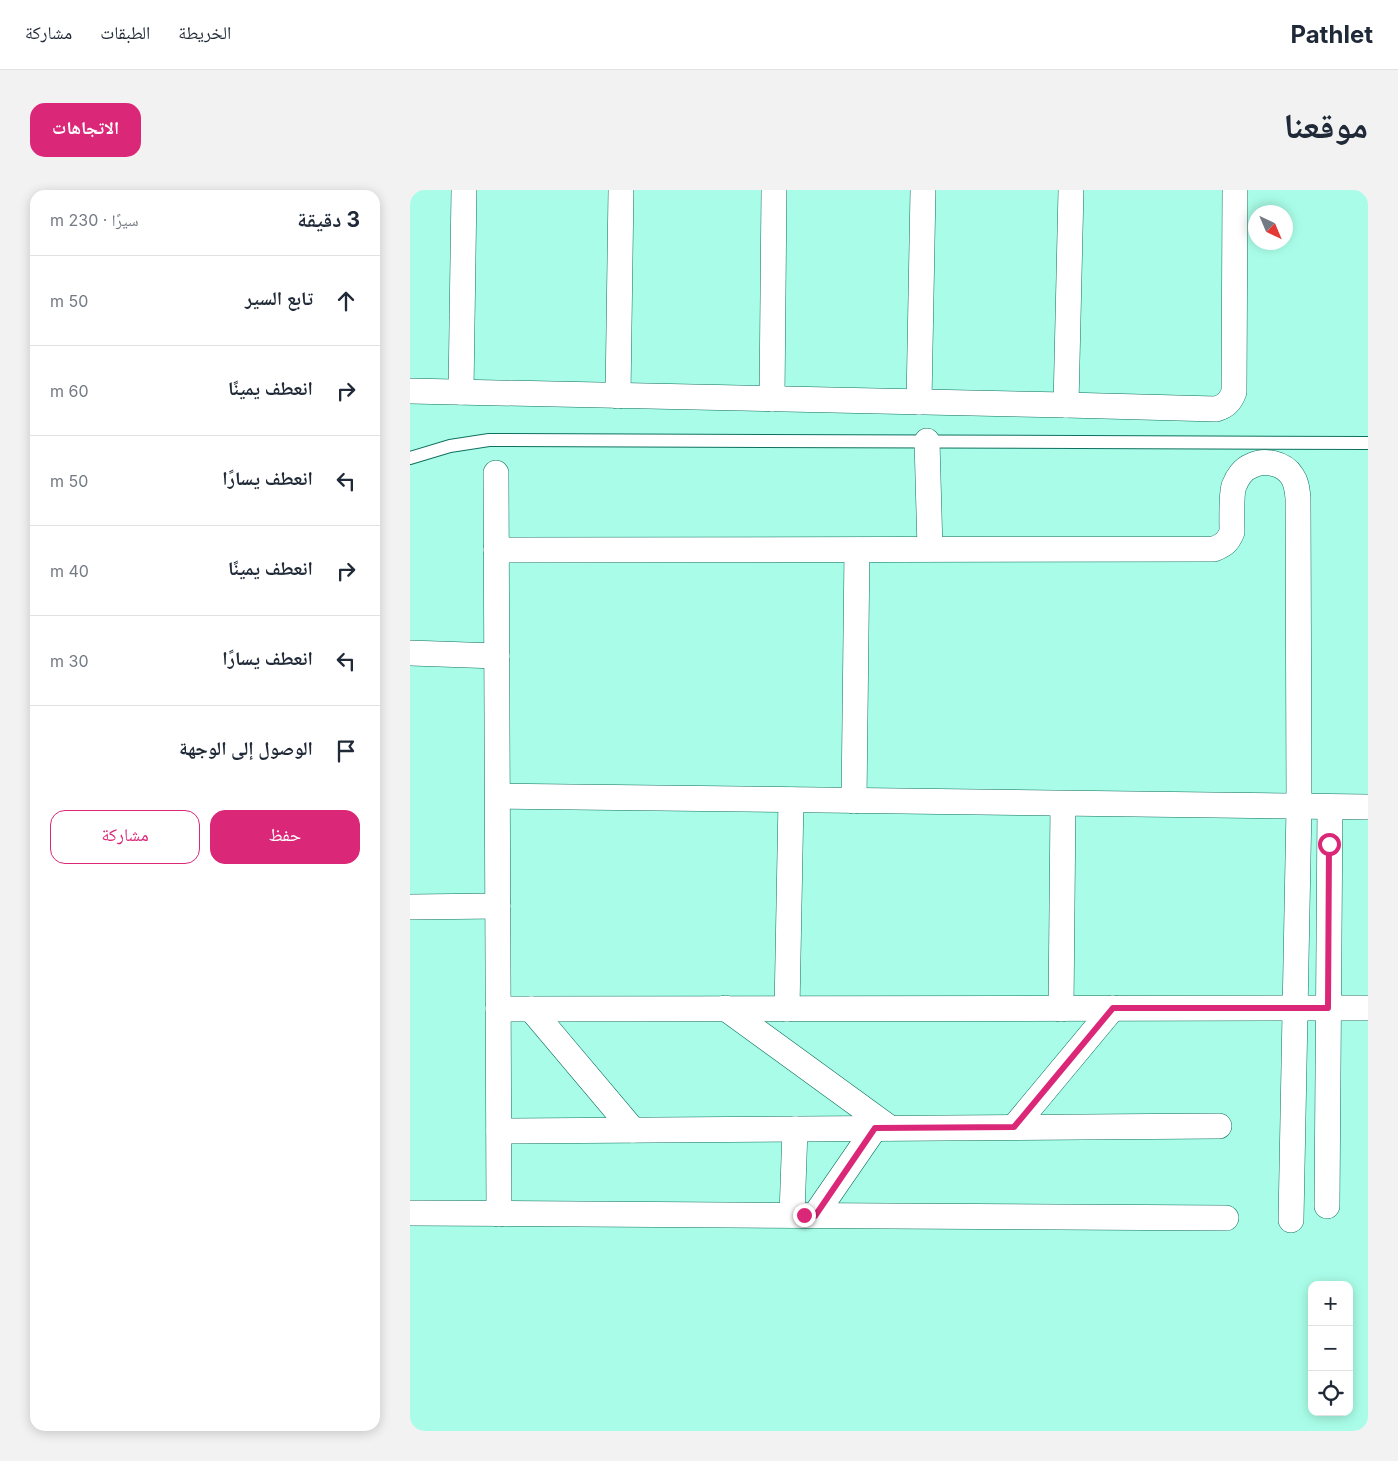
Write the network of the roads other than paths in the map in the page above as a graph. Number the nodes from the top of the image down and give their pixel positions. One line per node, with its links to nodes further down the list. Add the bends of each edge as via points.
1 (464, 190): 8 (street)
2 (621, 190): 9 (street)
3 (774, 190): 10 (street)
4 (923, 190): 11 (street)
5 (1071, 190): 12 (street)
6 (1235, 190): 12 (street, via 1234,392 1231,400 1216,410)
7 (410, 391): 8 (street)
8 (461, 392): 9 (street)
9 (618, 396): 10 (street)
10 (772, 399): 11 (street)
11 (919, 402): 12 (street)
12 (1066, 405)
13 (928, 441): 14 (lane); 15 (lane, via 489,440 450,446); 17 (street)
14 (1368, 443)
15 (410, 458)
16 (496, 473): 18 (street)
17 (930, 549): 19 (street); 26 (street, via 1214,549 1226,543 1232,532 1233,487 1242,472 1252,465 1282,466 1292,474 1298,498)
18 (496, 550): 19 (street); 21 (street)
19 (857, 550): 24 (street)
20 (410, 654): 21 (street)
21 (497, 656): 22 (street)
22 (498, 796): 23 (street); 29 (street)
23 (791, 800): 24 (street); 38 (street)
24 (854, 801): 25 (street)
25 (1063, 804): 26 (street); 39 (street)
26 (1299, 807): 27 (street); 33 (street)
27 (1330, 807): 28 (street); 34 (street)
28 (1368, 808)
29 (498, 906): 30 (street); 36 (street)
30 (410, 907)
31 (725, 1008): 37 (street); 38 (street); 42 (street)
32 (1113, 1008): 33 (street); 39 (street); 41 (street)
33 (1295, 1008): 34 (street); 51 (street)
34 (1328, 1008): 35 (street); 46 (street)
35 (1368, 1008)
36 (498, 1009): 37 (street); 45 (street)
37 (532, 1009): 44 (street)
38 (788, 1009): 39 (street)
39 (1061, 1009)
40 (1219, 1126): 41 (street)
41 (1014, 1127): 42 (street)
42 (883, 1128): 43 (street); 49 (street)
43 (794, 1129): 44 (street); 49 (street)
44 (633, 1130): 45 (street)
45 (499, 1131): 48 (street)
46 (1327, 1206)
47 (410, 1213): 48 (street)
48 (500, 1214): 49 (street)
49 (803, 1215): 50 (street)
50 (1226, 1218)
51 (1291, 1220)

